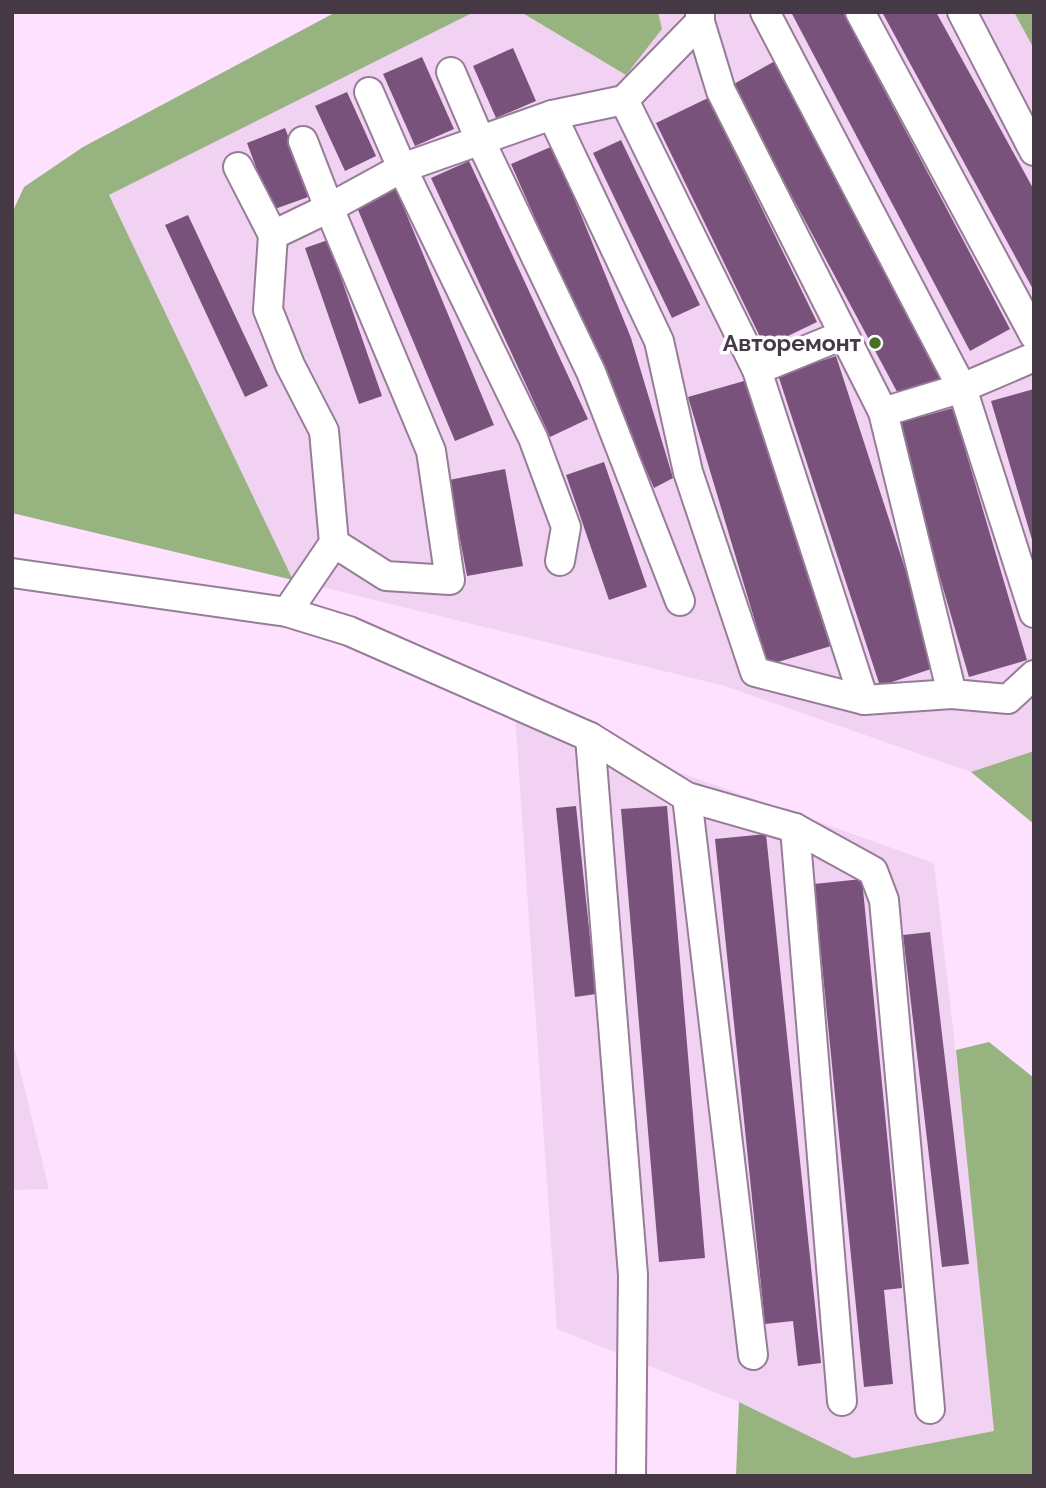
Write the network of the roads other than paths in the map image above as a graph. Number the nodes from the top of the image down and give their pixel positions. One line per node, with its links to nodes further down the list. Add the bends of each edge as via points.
1 (765, 12): 20 (lane)
2 (860, 12): 17 (lane)
3 (962, 12): 11 (lane)
4 (700, 17): 7 (lane); 16 (lane, via 720,91)
5 (451, 72): 9 (lane)
6 (369, 92): 13 (lane)
7 (624, 100): 8 (lane); 19 (lane)
8 (552, 115): 9 (lane); 30 (lane, via 659,341 688,472 755,673)
9 (480, 140): 13 (lane); 25 (lane, via 591,372)
10 (303, 141): 14 (lane)
11 (1034, 151)
12 (238, 167): 15 (lane)
13 (402, 168): 14 (lane); 23 (lane, via 533,438 566,527)
14 (328, 208): 15 (lane); 22 (lane, via 430,451 450,580 386,576)
15 (273, 234): 22 (lane, via 268,310 324,431)
16 (843, 335): 19 (lane); 21 (lane)
17 (1034, 335)
18 (1034, 357): 20 (lane)
19 (757, 370): 30 (lane)
20 (962, 388): 21 (lane); 27 (lane)
21 (883, 412): 29 (lane)
22 (334, 543): 26 (lane)
23 (560, 561)
24 (12, 573): 26 (lane)
25 (680, 601)
26 (287, 612): 31 (lane, via 349,631)
27 (1034, 613)
28 (1034, 676): 29 (lane, via 1008,699)
29 (952, 694): 30 (lane)
30 (864, 700)
31 (590, 737): 32 (lane); 37 (lane, via 633,1275)
32 (687, 797): 33 (lane); 34 (lane)
33 (795, 828): 35 (lane); 36 (lane, via 873,871 884,900)
34 (753, 1355)
35 (842, 1401)
36 (930, 1409)
37 (631, 1476)

